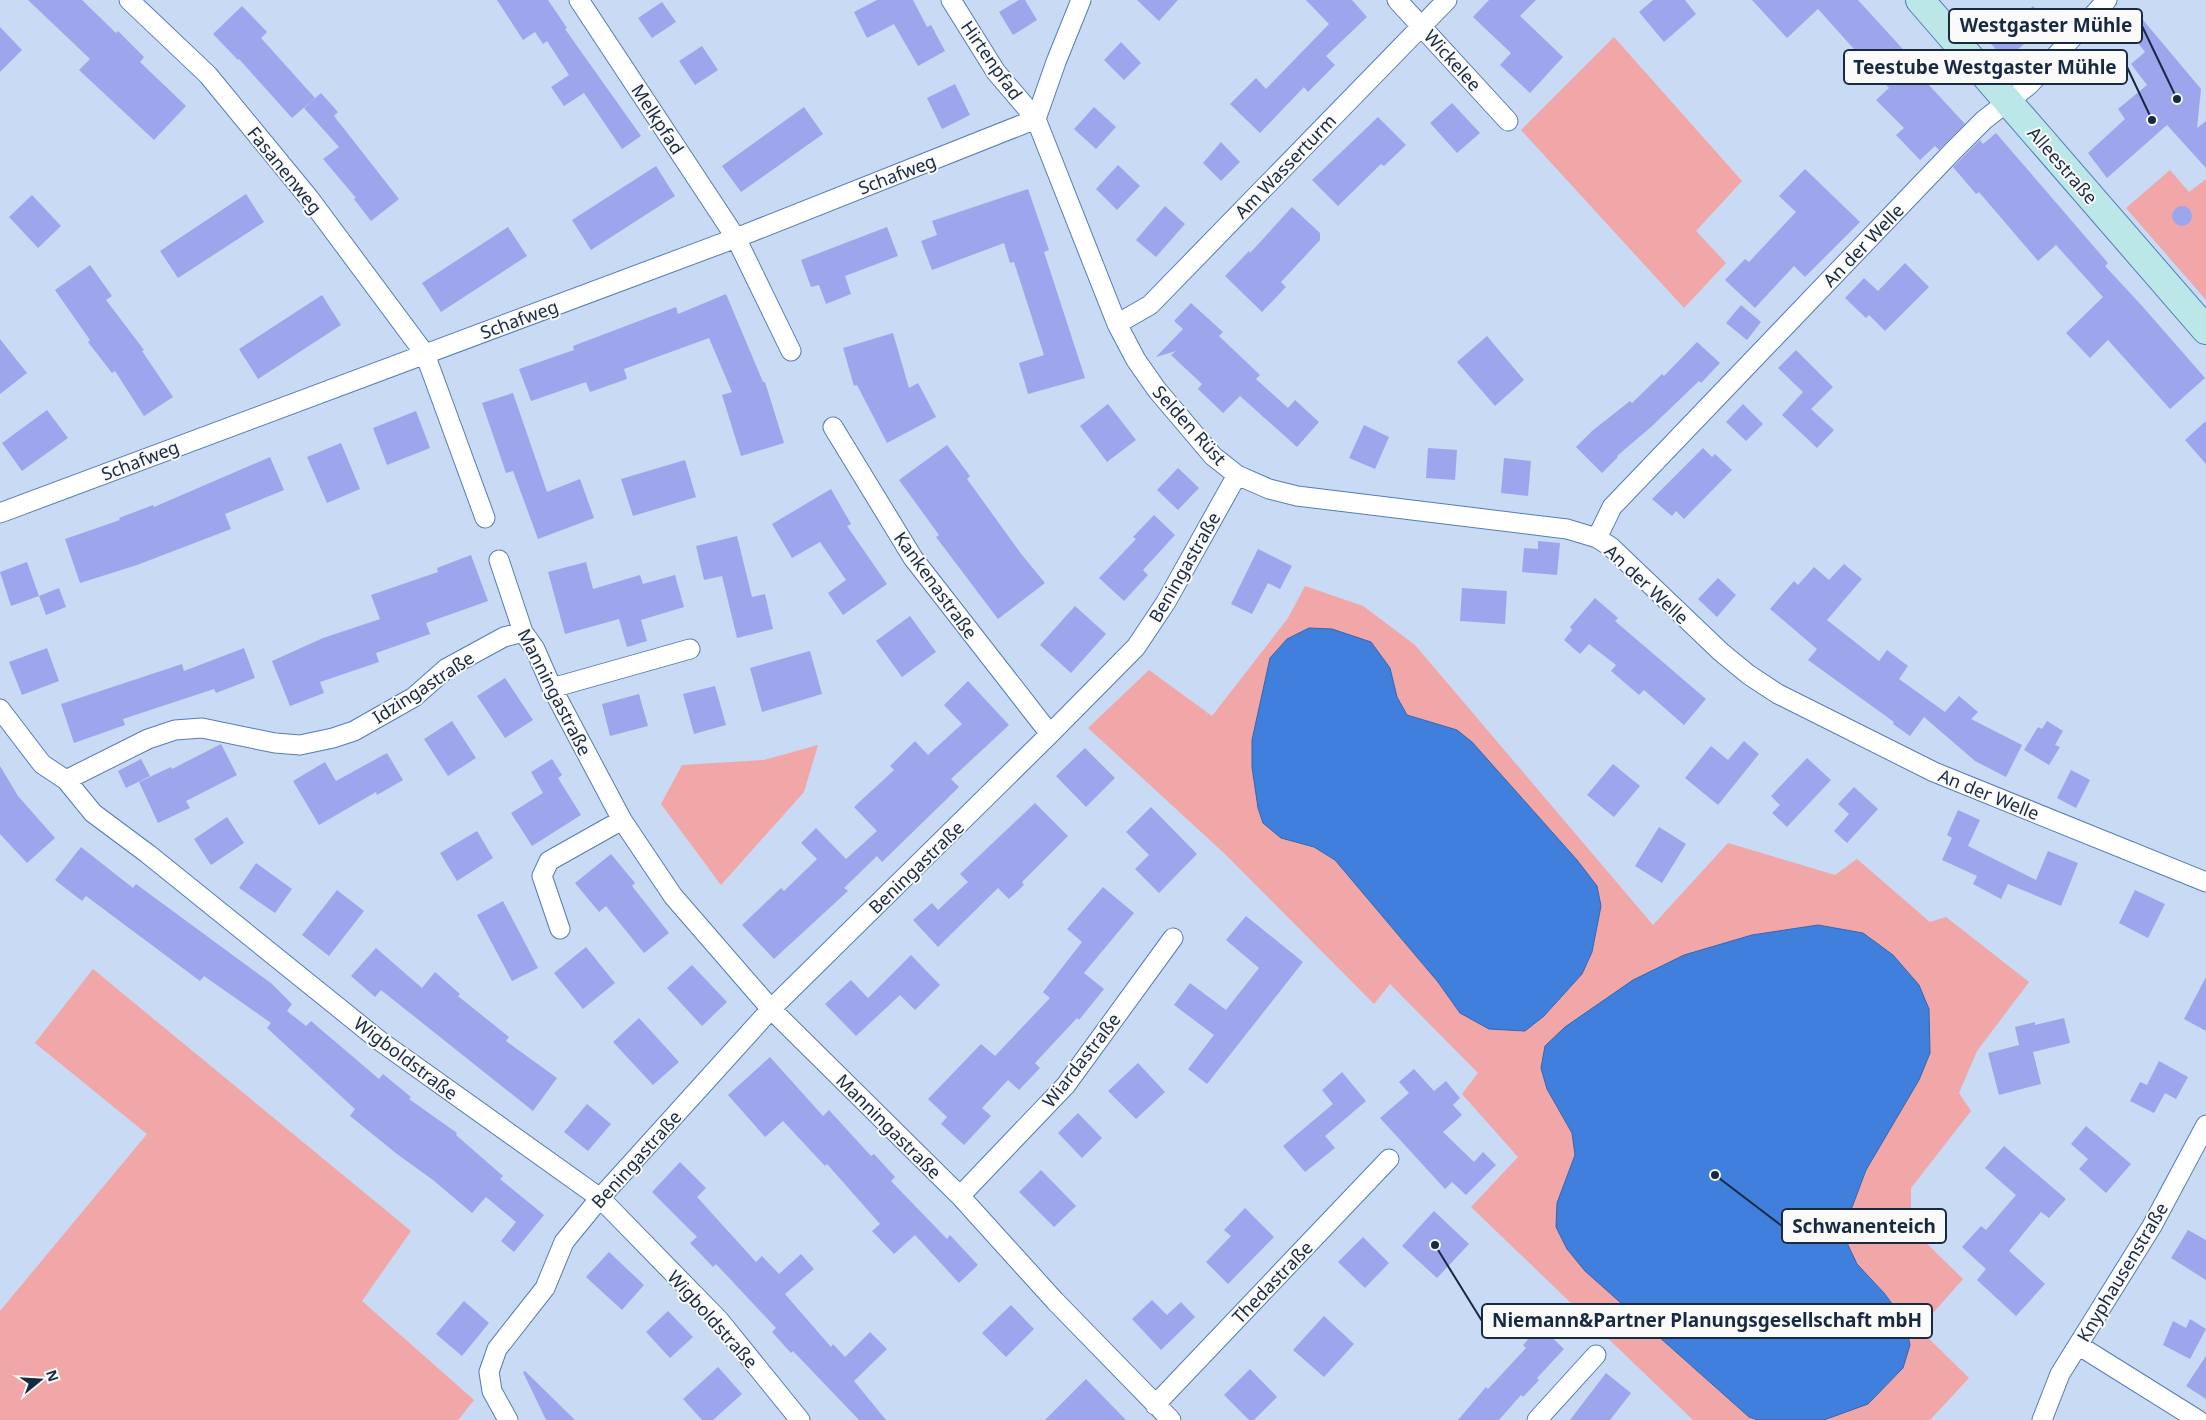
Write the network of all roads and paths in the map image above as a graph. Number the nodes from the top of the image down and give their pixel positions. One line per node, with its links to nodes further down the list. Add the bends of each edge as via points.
1 (129, 0): 17 (street, Fasanenweg, via 208,75 309,198)
2 (579, 0): 13 (street, Melkpfad)
3 (950, 0): 11 (street, Hirtenpfad, via 996,72)
4 (1081, 0): 11 (street)
5 (1397, 0): 9 (street, Wickelee)
6 (1447, 0): 9 (street, Am Wasserturm)
7 (1920, 0): 10 (main road, Alleestraße)
8 (2107, 0): 10 (street, An der Welle, via 2029,85)
9 (1422, 25): 12 (street, Wickelee); 14 (street, Am Wasserturm, via 1150,305)
10 (2008, 102): 15 (main road, Alleestraße); 22 (street, An der Welle, via 1984,120 1953,151 1612,507)
11 (1036, 120): 13 (street, Schafweg); 14 (street, Selden Rüst)
12 (1508, 121)
13 (736, 238): 16 (street); 17 (street, Schafweg)
14 (1117, 324): 19 (street, Selden Rüst, via 1157,390 1214,456)
15 (2206, 330)
16 (791, 351)
17 (425, 354): 20 (street, Schafweg); 21 (street)
18 (833, 427): 28 (street, Kankenastraße, via 912,558)
19 (1237, 475): 22 (street, Selden Rüst, via 1269,489 1297,496 1567,529); 28 (street, Beningastraße, via 1166,602 1136,647)
20 (0, 513)
21 (485, 518)
22 (1597, 538): 31 (street, An der Welle, via 1611,547 1721,652 1778,694 1934,772)
23 (499, 560): 24 (street, Manningastraße)
24 (523, 632): 26 (street, Manningastraße, via 535,649); 29 (street, Idzingastraße, via 504,637 447,668 414,697 354,731 333,738 300,745 275,744 202,728 175,730 148,739)
25 (690, 649): 26 (street)
26 (552, 688): 30 (street, Manningastraße)
27 (0, 709): 29 (street, Wigboldstraße, via 42,764)
28 (1050, 734): 34 (street, Beningastraße)
29 (66, 780): 38 (street, Wigboldstraße, via 93,813 380,1041)
30 (622, 820): 32 (street, via 549,861 542,876); 34 (street, Manningastraße, via 673,896)
31 (2206, 882)
32 (560, 928)
33 (1173, 938): 37 (street, Wiardastraße, via 1066,1085)
34 (771, 1009): 37 (street, Manningastraße); 38 (street, Beningastraße)
35 (2206, 1125): 39 (street, Knyphausenstraße, via 2152,1226)
36 (1389, 1159): 41 (street, Thedastraße)
37 (960, 1196): 41 (street, Manningastraße)
38 (600, 1198): 42 (street, Beningastraße, via 566,1240 545,1288 497,1349 489,1372 492,1391); 43 (street, Wigboldstraße, via 719,1320)
39 (2078, 1345): 46 (street, Knyphausenstraße, via 2060,1374); 47 (street)
40 (1596, 1355): 45 (street)
41 (1155, 1405): 44 (street, Manningastraße)
42 (508, 1420)
43 (800, 1420)
44 (1171, 1420)
45 (1537, 1420)
46 (2042, 1420)
47 (2198, 1420)

